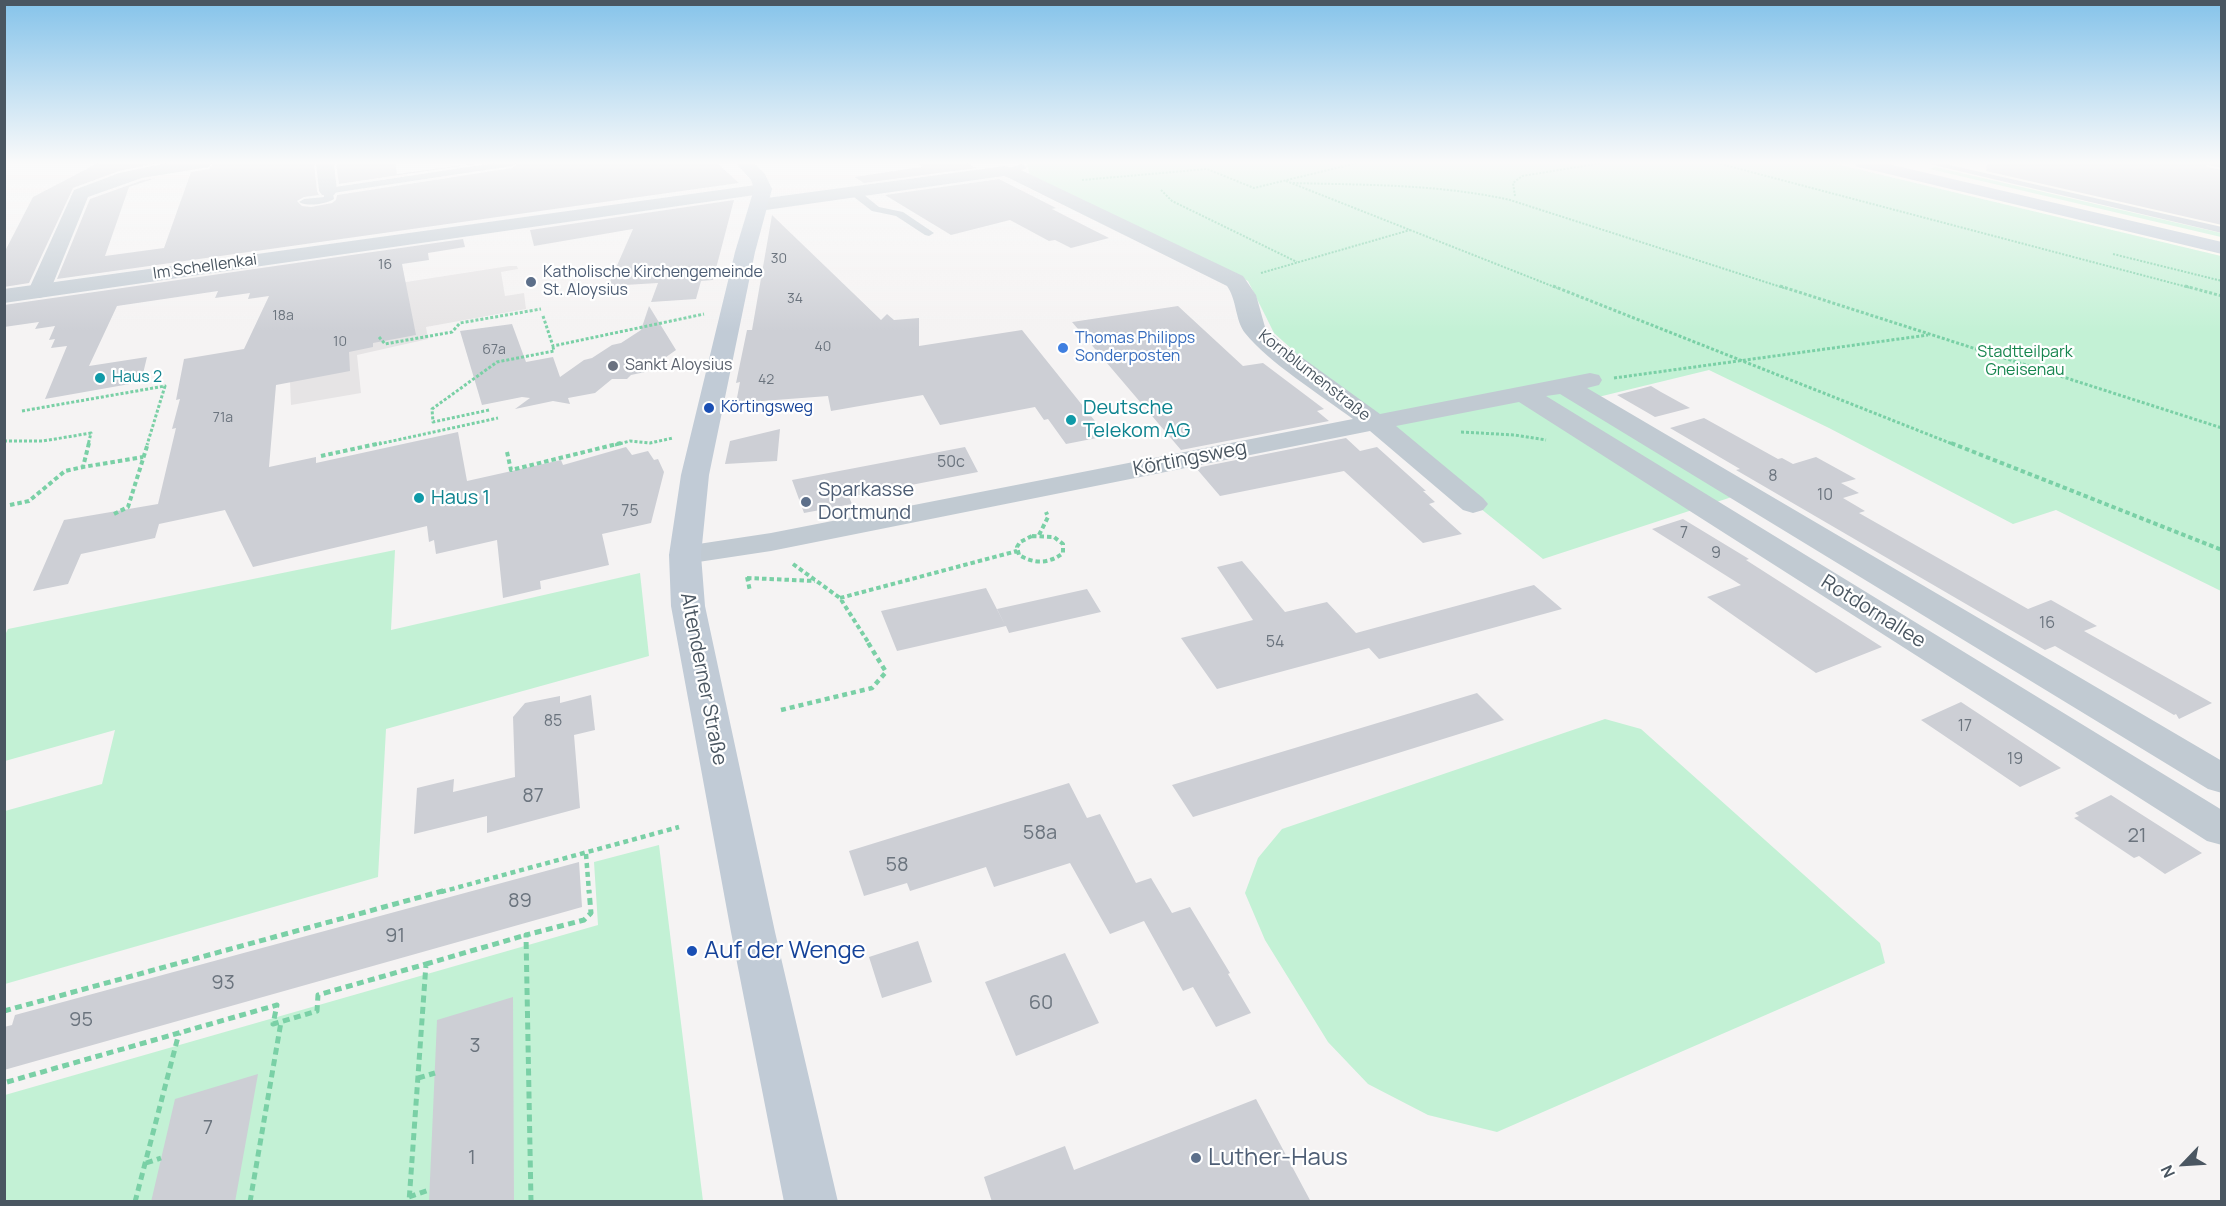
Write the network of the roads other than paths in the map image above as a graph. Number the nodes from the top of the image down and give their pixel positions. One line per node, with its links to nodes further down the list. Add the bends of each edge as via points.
1 (69, 219): 11 (street)
2 (528, 219): 11 (street, Im Schellenkai)
3 (749, 219): 17 (main road, Altenderner Straße, via 694,475)
4 (908, 219): 9 (lane)
5 (1113, 219): 15 (street, Kornblumenstraße, via 1235,281 1245,296 1254,329)
6 (2101, 219): 10 (main road)
7 (2175, 219): 8 (lane)
8 (2222, 230)
9 (929, 232)
10 (2222, 248)
11 (39, 291): 12 (street, Im Schellenkai)
12 (4, 296)
13 (1581, 389): 14 (street, Körtingsweg); 18 (street, Rotdornallee)
14 (1524, 394): 15 (street, Körtingsweg); 19 (street, Rotdornallee)
15 (1376, 423): 16 (street, Kornblumenstraße); 17 (street, Körtingsweg, via 771,542)
16 (1473, 504)
17 (685, 555): 20 (main road, Altenderner Straße, via 690,618)
18 (2222, 779)
19 (2222, 830)
20 (811, 1202)

